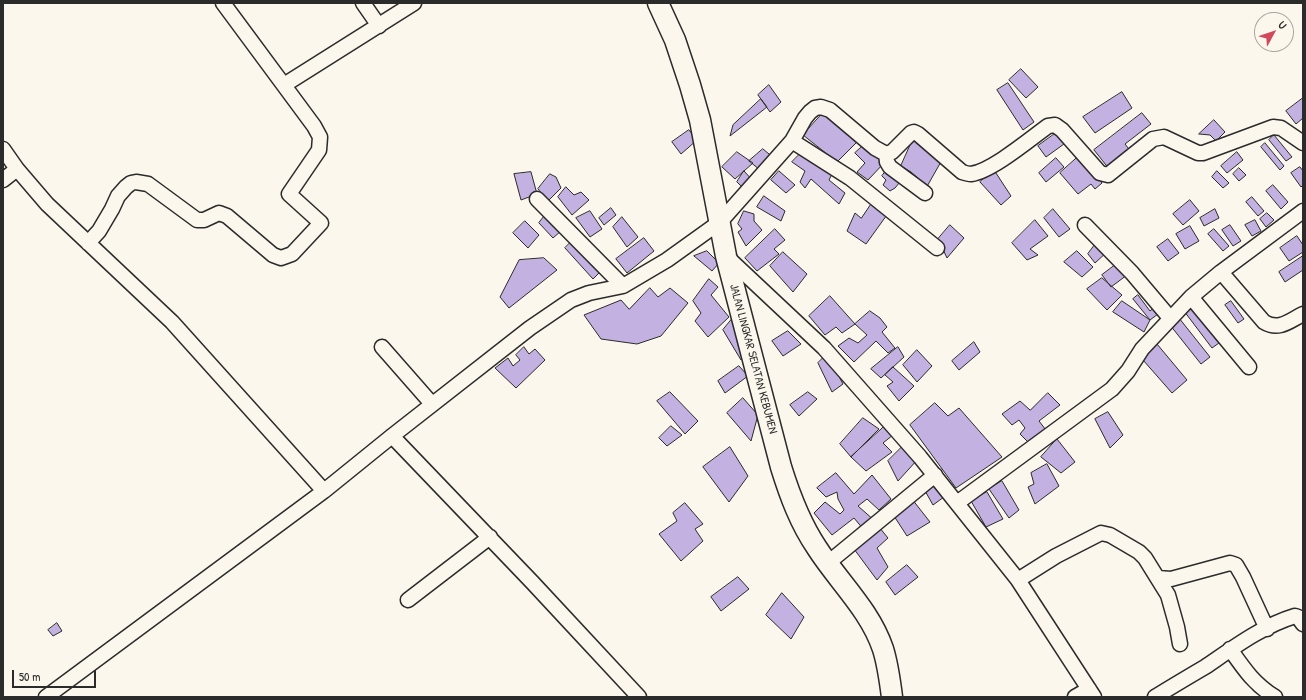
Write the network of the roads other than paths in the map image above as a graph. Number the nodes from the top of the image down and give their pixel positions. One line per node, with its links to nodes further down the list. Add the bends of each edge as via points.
1 (223, 3): 6 (street)
2 (363, 3): 5 (street)
3 (414, 3): 5 (street)
4 (658, 3): 16 (highway, JALAN LINGKAR SELATAN KEBUMEN, via 675,40 700,120)
5 (379, 26): 6 (street)
6 (284, 85): 18 (street, via 320,136 319,150 289,194 321,223 292,254 281,258 273,254 227,216 219,213 198,220 148,184 136,182 131,183 118,196 99,231)
7 (792, 141): 10 (street, via 810,112 821,107 830,110 875,148); 16 (street); 19 (street, via 850,178)
8 (1303, 143): 10 (street, via 1281,128 1273,127 1203,153 1160,137 1108,175 1100,173 1055,125 1048,126 992,165 970,174 962,172 914,132 892,152)
9 (3, 149): 11 (street)
10 (886, 154): 13 (street, via 890,167)
11 (17, 169): 12 (street); 18 (street, via 47,204)
12 (3, 180)
13 (925, 193)
14 (537, 200): 22 (street)
15 (1303, 211): 21 (street)
16 (720, 222): 20 (highway, JALAN LINGKAR SELATAN KEBUMEN); 22 (street, via 667,260)
17 (1085, 225): 25 (street, via 1132,273)
18 (88, 243): 31 (street, via 172,322)
19 (937, 248)
20 (726, 256): 30 (street, via 824,348); 34 (highway, JALAN LINGKAR SELATAN KEBUMEN, via 781,467 792,500 816,548)
21 (1221, 272): 23 (street); 24 (street, via 1264,322 1271,326 1279,326)
22 (623, 286): 28 (street, via 589,293 571,300 530,328)
23 (1190, 297): 25 (street); 27 (street)
24 (1303, 314)
25 (1170, 318): 32 (street, via 1142,349 1112,390)
26 (382, 347): 28 (street)
27 (1248, 367)
28 (432, 404): 29 (street)
29 (392, 436): 31 (street); 33 (street)
30 (935, 475): 32 (street); 34 (street)
31 (324, 491): 43 (street)
32 (957, 503): 36 (street)
33 (490, 537): 37 (street); 44 (street)
34 (828, 563): 45 (highway, JALAN LINGKAR SELATAN KEBUMEN, via 861,608 882,648)
35 (1158, 578): 36 (street, via 1142,555 1101,533 1056,556); 39 (street, via 1171,579 1206,568 1230,563 1236,565); 40 (street, via 1168,595)
36 (1018, 580): 42 (street)
37 (408, 600)
38 (1303, 624): 39 (street, via 1295,616)
39 (1267, 629): 41 (street)
40 (1180, 644)
41 (1230, 649): 47 (street); 48 (street, via 1249,676)
42 (1092, 693): 46 (street)
43 (46, 697)
44 (639, 697)
45 (892, 697)
46 (1075, 697)
47 (1155, 697)
48 (1275, 697)

